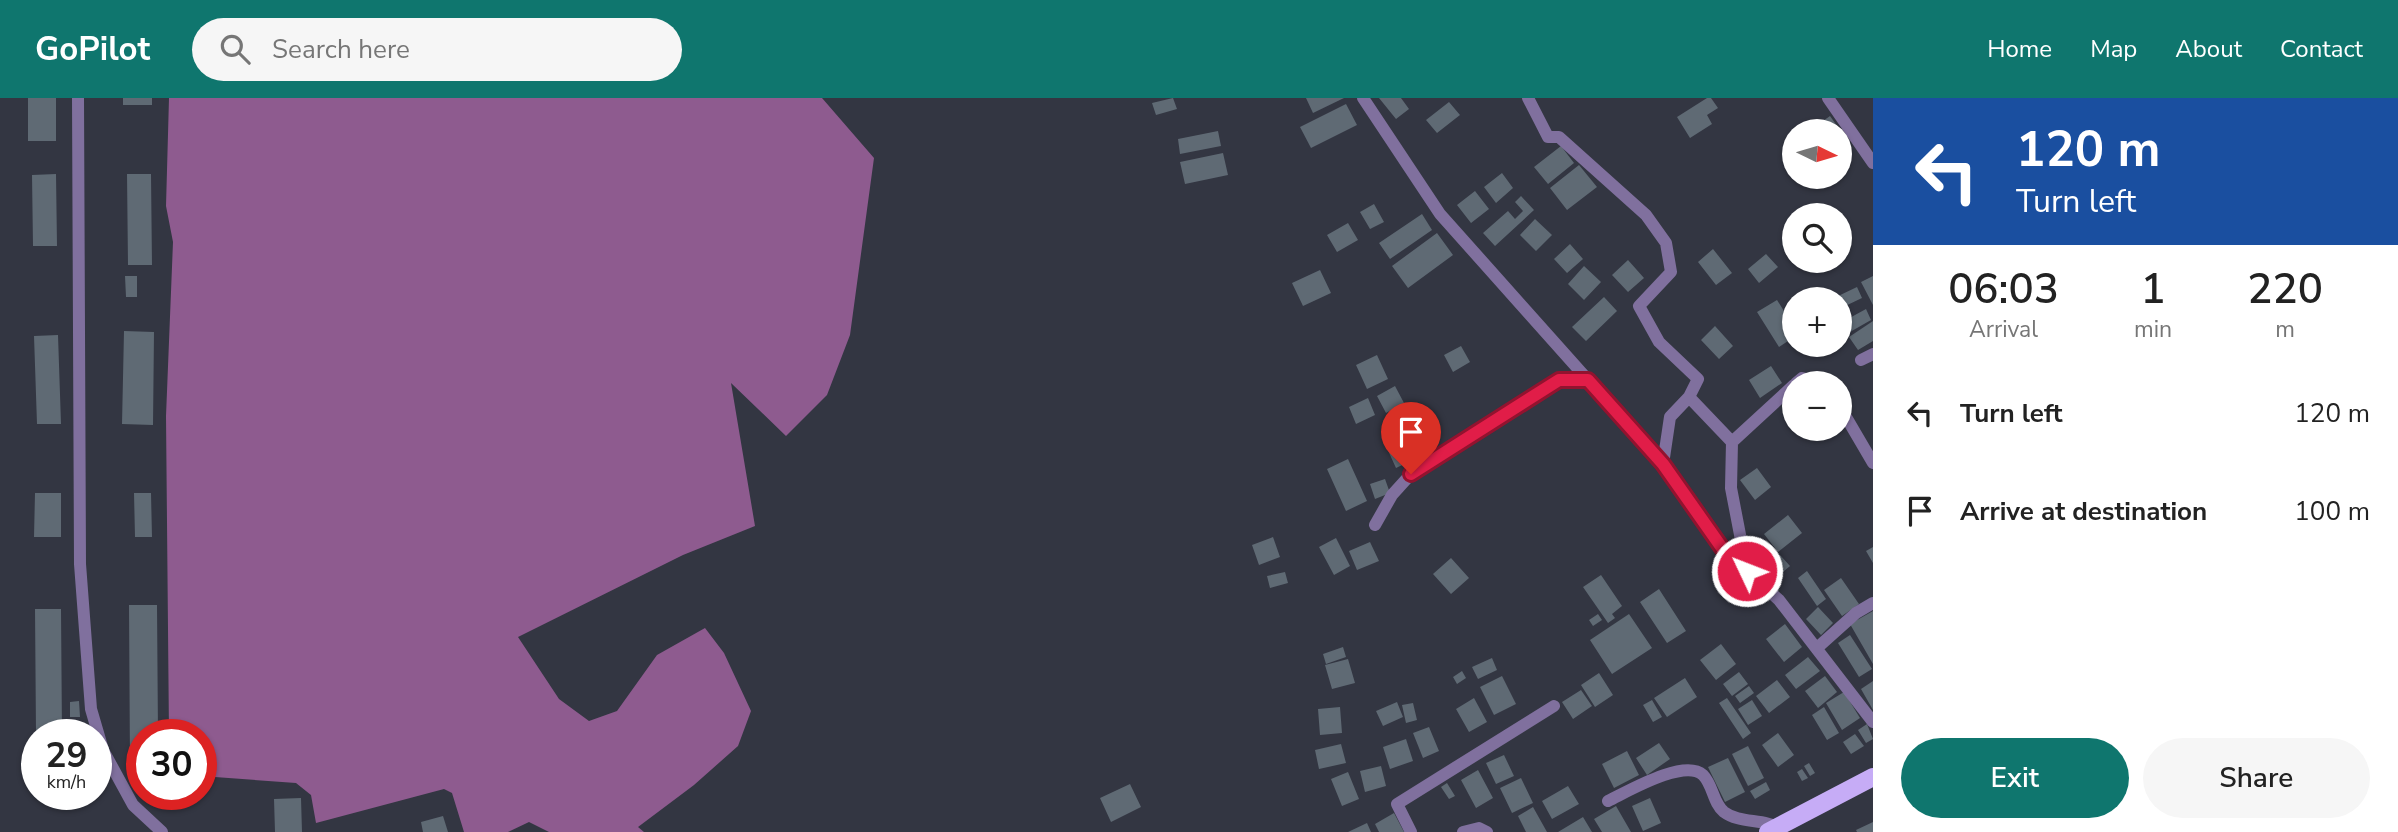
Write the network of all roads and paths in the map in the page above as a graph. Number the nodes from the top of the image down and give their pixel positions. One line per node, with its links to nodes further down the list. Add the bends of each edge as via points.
1 (78, 98): 22 (street, via 80,564 91,709 103,750 133,805)
2 (1363, 98): 6 (street, via 1440,214)
3 (1528, 98): 8 (street, via 1548,136 1559,137 1582,156 1646,215 1666,243 1671,272 1639,306 1659,342 1698,379)
4 (1828, 98): 5 (street)
5 (1873, 163)
6 (1588, 380): 12 (street); 13 (street, via 1559,380 1411,474)
7 (1782, 396): 10 (street)
8 (1689, 397): 10 (street); 12 (street, via 1670,417)
9 (1852, 427): 11 (street)
10 (1732, 442): 14 (street, via 1731,488)
11 (1873, 463)
12 (1663, 464): 14 (street, via 1722,548)
13 (1375, 525)
14 (1747, 571): 16 (street, via 1779,600)
15 (1873, 603): 16 (street)
16 (1817, 649): 18 (street)
17 (1554, 706): 23 (street, via 1397,804)
18 (1873, 722)
19 (1873, 777): 21 (main road)
20 (1608, 801): 21 (street, via 1668,773 1689,769 1707,779 1726,814)
21 (1777, 830)
22 (162, 832)
23 (1411, 832)
24 (1463, 832): 25 (street, via 1479,828)
25 (1487, 832)

